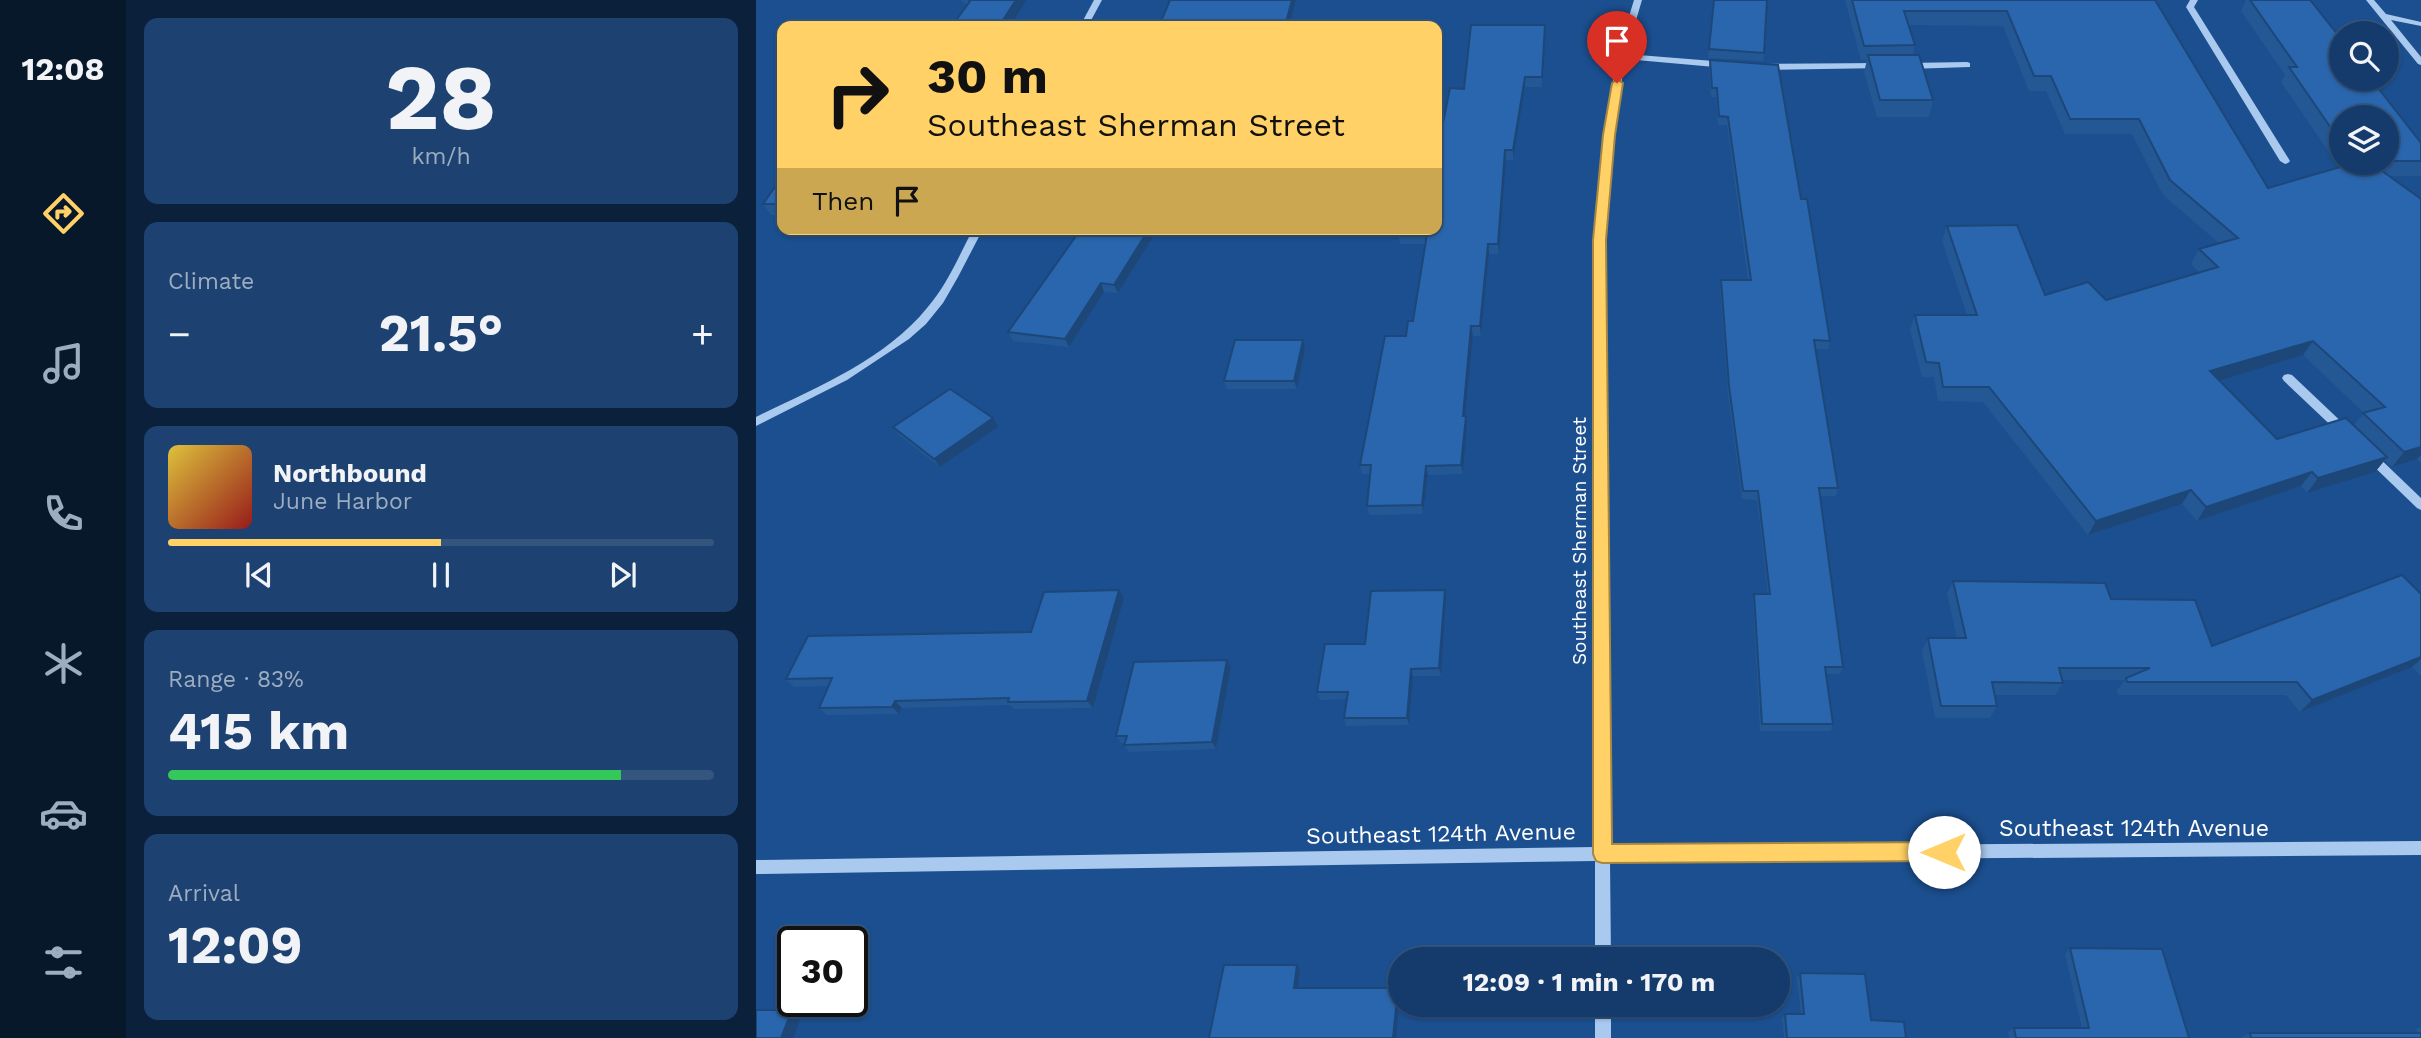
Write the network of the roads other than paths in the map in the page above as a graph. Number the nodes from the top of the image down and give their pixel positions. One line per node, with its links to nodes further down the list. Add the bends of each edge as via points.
1 (1098, 0): 6 (street)
2 (1638, 0): 8 (street, Southeast Sherman Street)
3 (2193, 0): 15 (lane, via 2190,7)
4 (2370, 0): 5 (street)
5 (2383, 16): 7 (street); 9 (street)
6 (1087, 21)
7 (2421, 24)
8 (1621, 56): 11 (street); 21 (street, Southeast Sherman Street, via 1600,240)
9 (2421, 62)
10 (1967, 65): 13 (street)
11 (1742, 66)
12 (1888, 66): 14 (street)
13 (1901, 66)
14 (1756, 67)
15 (2285, 161)
16 (975, 235): 18 (street, via 950,283 922,321 849,373)
17 (2288, 378): 19 (street)
18 (756, 422)
19 (2421, 505)
20 (2421, 848): 21 (street, Southeast 124th Avenue)
21 (1602, 854): 22 (street, Southeast 124th Avenue); 23 (street, Southeast Sherman Street)
22 (756, 867)
23 (1603, 947)
24 (1603, 1017): 25 (street)
25 (1603, 1038)

